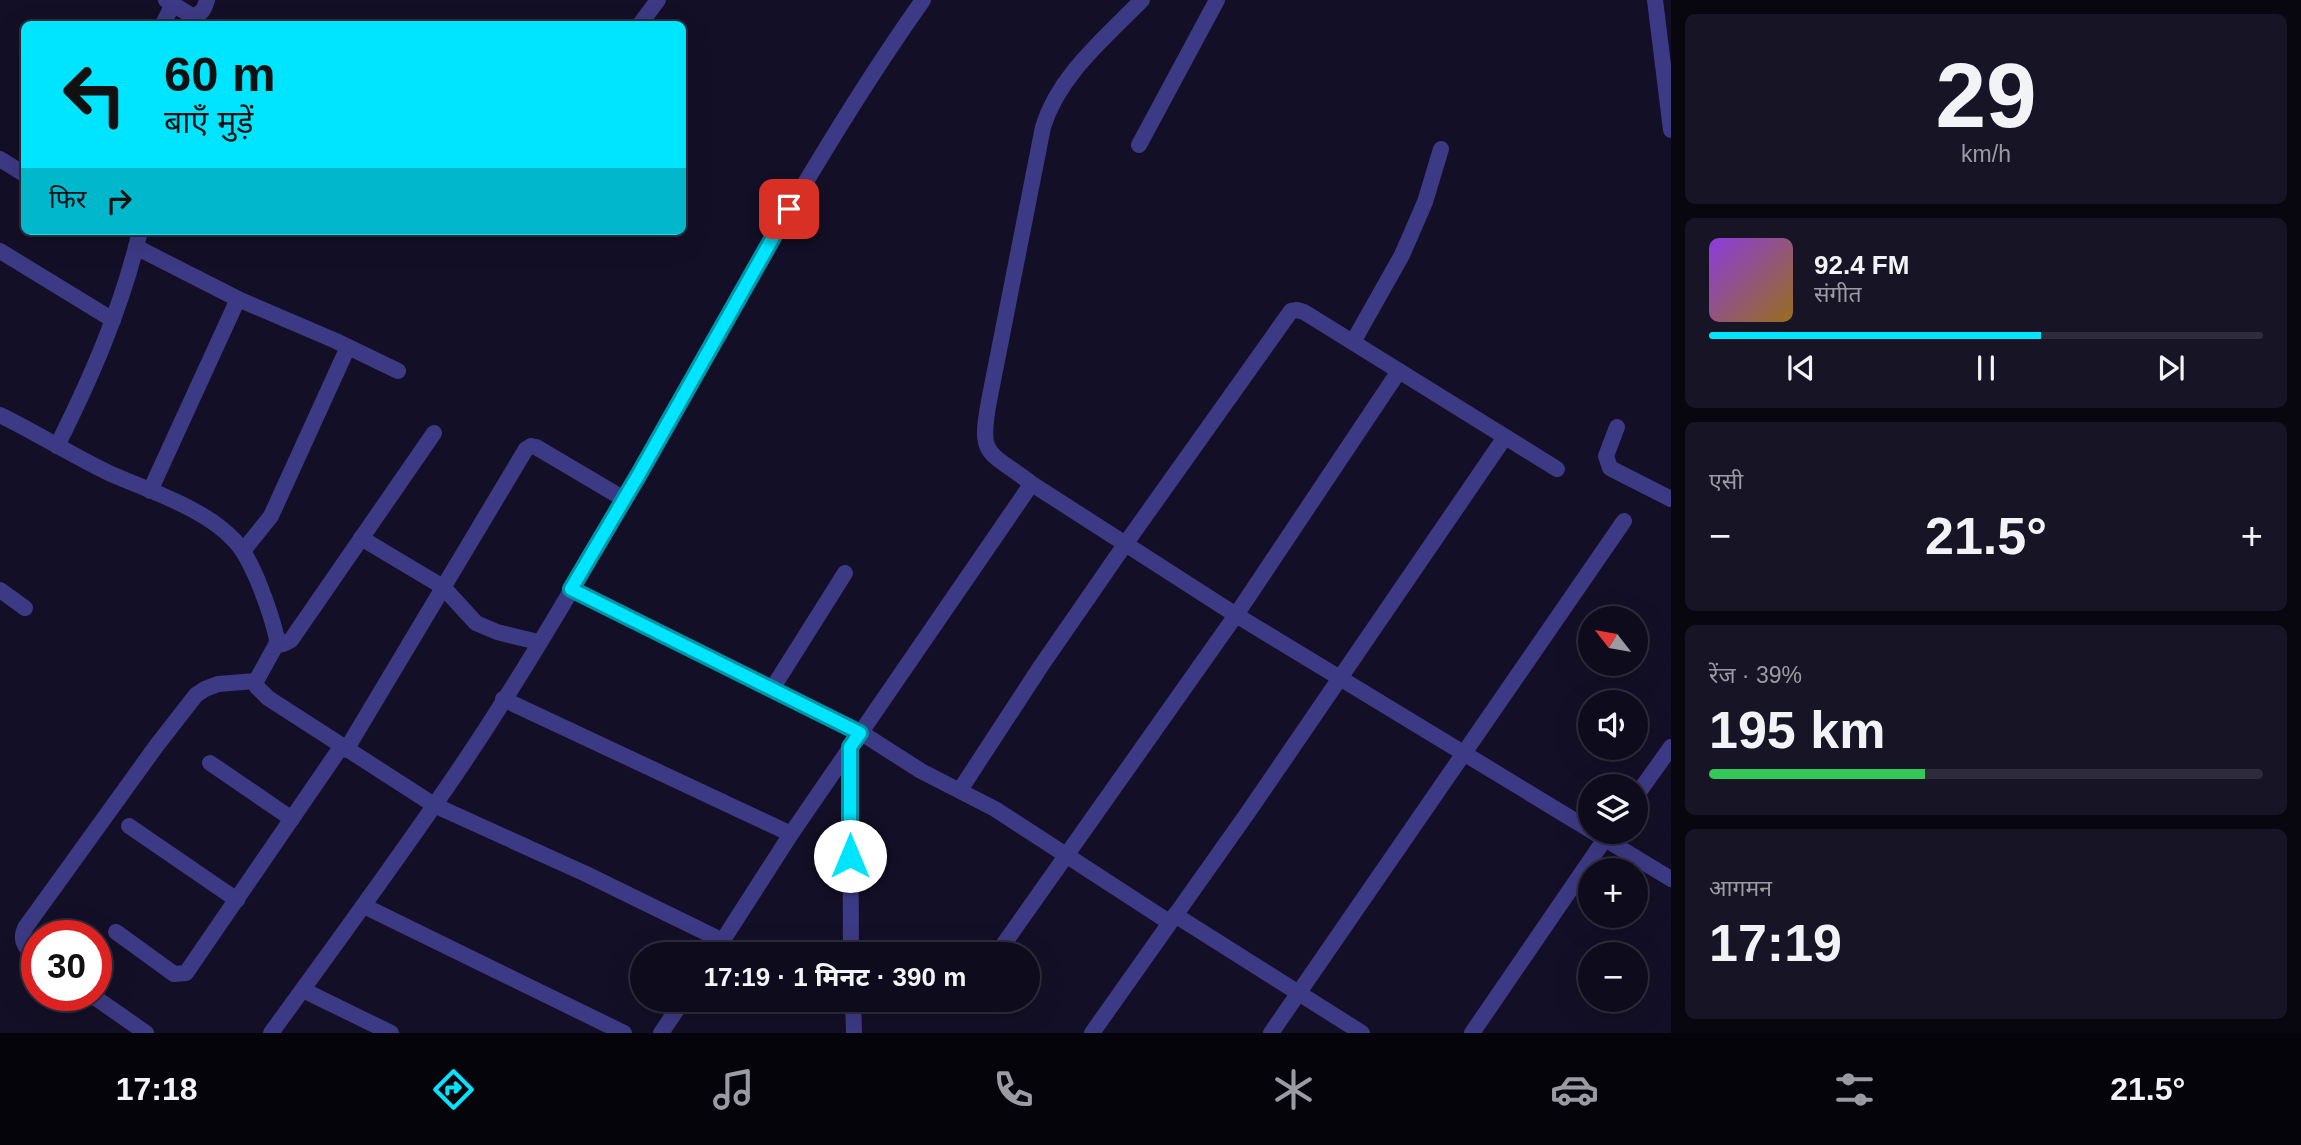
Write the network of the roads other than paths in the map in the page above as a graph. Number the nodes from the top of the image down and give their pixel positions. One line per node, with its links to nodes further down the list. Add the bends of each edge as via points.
1 (207, 0): 7 (street, via 204,10 192,16)
2 (657, 0): 9 (street)
3 (923, 0): 31 (street, via 764,251)
4 (1142, 0): 29 (street, via 1070,76 1043,127 984,436 993,456)
5 (1217, 0): 11 (street)
6 (1655, 0): 10 (street)
7 (169, 2): 8 (street)
8 (164, 21)
9 (642, 21)
10 (1671, 130)
11 (1139, 145)
12 (1441, 149): 19 (street, via 1410,235)
13 (0, 159): 14 (street)
14 (21, 172)
15 (134, 237): 17 (street); 18 (street)
16 (0, 251): 18 (street)
17 (238, 299): 20 (street); 30 (street)
18 (113, 320): 27 (street)
19 (1353, 342): 21 (street); 35 (street, via 1304,312 1291,311)
20 (348, 347): 22 (street); 36 (street, via 271,516)
21 (1398, 370): 26 (street); 42 (street)
22 (398, 372)
23 (0, 415): 27 (street)
24 (1617, 427): 32 (street, via 1606,456 1611,468)
25 (434, 433): 34 (street)
26 (1505, 437): 28 (street); 45 (street)
27 (57, 446): 30 (street)
28 (1557, 469)
29 (1029, 482): 35 (street); 49 (street, via 1025,495)
30 (150, 491): 36 (street, via 201,516)
31 (624, 499): 38 (street, via 531,446 522,453); 39 (street)
32 (1671, 499)
33 (1624, 521): 53 (street)
34 (365, 541): 38 (street); 44 (street, via 291,639)
35 (1126, 543): 42 (street); 56 (street)
36 (243, 551): 44 (street)
37 (845, 573): 47 (street)
38 (443, 587): 43 (street, via 476,623); 52 (street)
39 (571, 589): 43 (street); 47 (street)
40 (0, 590): 41 (street)
41 (25, 608)
42 (1236, 615): 45 (street); 64 (street)
43 (538, 642): 48 (street)
44 (276, 645): 46 (street)
45 (1340, 678): 53 (street); 68 (street)
46 (256, 681): 52 (street, via 268,698); 69 (street, via 218,684 196,695)
47 (772, 689): 49 (street)
48 (503, 699): 57 (street); 61 (street)
49 (860, 733): 50 (street); 56 (street)
50 (850, 747): 61 (street); 73 (street)
51 (1671, 747): 55 (street)
52 (344, 748): 57 (street); 58 (street)
53 (1463, 753): 59 (street); 76 (street)
54 (210, 763): 58 (street)
55 (1648, 779)
56 (960, 790): 64 (street)
57 (434, 805): 67 (street); 71 (street, via 586,874)
58 (292, 819): 66 (street)
59 (1578, 819)
60 (129, 826): 66 (street)
61 (791, 834): 72 (street)
62 (1602, 844): 89 (street)
63 (1619, 844): 65 (street)
64 (1067, 855): 68 (street); 74 (street)
65 (1671, 879)
66 (237, 900): 70 (street, via 186,974 174,974)
67 (364, 906): 75 (street); 83 (street)
68 (1172, 918): 76 (street); 86 (street)
69 (31, 920)
70 (116, 932)
71 (710, 942)
72 (722, 942)
73 (851, 942)
74 (1005, 942)
75 (303, 990): 81 (street); 82 (street)
76 (1298, 994): 87 (street); 88 (street)
77 (112, 1009): 80 (street)
78 (675, 1012): 84 (street)
79 (853, 1012): 85 (street)
80 (146, 1033)
81 (271, 1033)
82 (391, 1033)
83 (624, 1033)
84 (661, 1033)
85 (854, 1033)
86 (1092, 1033)
87 (1271, 1033)
88 (1362, 1033)
89 (1472, 1033)

